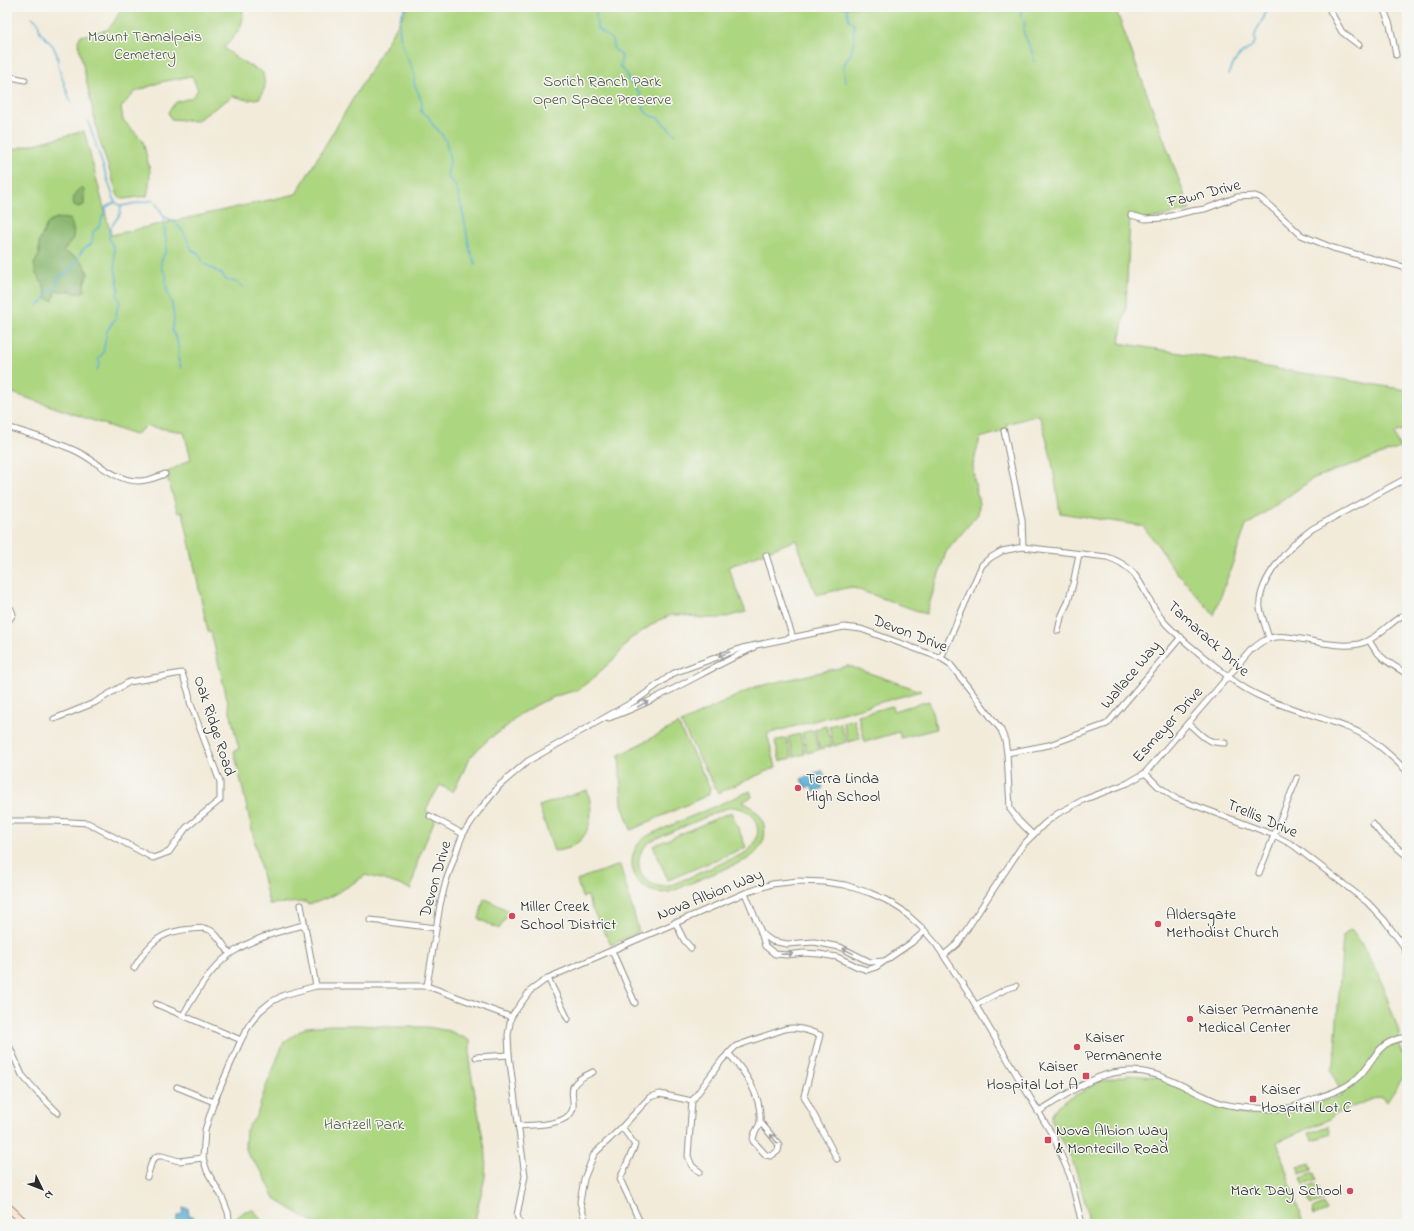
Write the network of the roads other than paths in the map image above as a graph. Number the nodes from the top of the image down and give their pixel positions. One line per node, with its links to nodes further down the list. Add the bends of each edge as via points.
1 (1328, 7): 3 (street, via 1342,32)
2 (1383, 7): 4 (street, via 1390,25)
3 (1359, 45)
4 (1396, 55)
5 (7, 76): 6 (street)
6 (25, 80)
7 (1131, 215): 8 (street, Fawn Drive, via 1158,219 1205,209 1237,197 1258,197 1301,235 1333,248)
8 (1407, 268)
9 (7, 427): 11 (street, via 77,451 124,479 138,481)
10 (1004, 431): 13 (street, via 1022,520)
11 (165, 474)
12 (1407, 478): 22 (street, via 1312,529 1288,548 1264,584 1261,597 1260,607)
13 (1023, 547): 14 (street, Tamarack Drive); 25 (street, Tamarack Drive, via 1002,551 982,565)
14 (1079, 554): 19 (street, via 1073,584); 20 (street, Tamarack Drive, via 1107,557 1127,566 1142,584 1156,611)
15 (766, 555): 21 (street)
16 (7, 609): 18 (street, via 11,609 13,614)
17 (1407, 613): 23 (street)
18 (7, 623)
19 (1058, 631)
20 (1181, 637): 27 (street, Tamarack Drive); 32 (street, Wallace Way, via 1107,724 1049,746)
21 (793, 638): 24 (street, Devon Drive); 25 (street, Devon Drive, via 844,627 861,629)
22 (1269, 638): 23 (street, via 1283,637 1347,645); 27 (street, Esmeyer Drive, via 1250,651)
23 (1369, 640): 26 (street, via 1380,657)
24 (761, 644): 29 (street, Devon Drive, one-way to 24, via 637,707); 29 (street, Devon Drive, one-way to 29, via 742,648 674,673 638,699)
25 (941, 658): 32 (street, Devon Drive, via 950,664 1001,730)
26 (1407, 674)
27 (1228, 677): 30 (street, Esmeyer Drive); 33 (street, Tamarack Drive, via 1261,697 1360,733 1386,751)
28 (54, 720): 37 (street, Oak Ridge Road, via 94,704 129,682 182,673 220,782 220,800 186,828 169,852 153,858 88,823)
29 (594, 723): 39 (street, Devon Drive, via 528,761 500,785)
30 (1188, 724): 31 (street, via 1208,741); 34 (street, Esmeyer Drive)
31 (1225, 743)
32 (1007, 753): 40 (street, Devon Drive, via 1010,809)
33 (1407, 771)
34 (1145, 773): 40 (street, Esmeyer Drive, via 1057,814); 41 (street, Trellis Drive, via 1175,798)
35 (1297, 778): 41 (street)
36 (430, 816): 39 (street)
37 (7, 821)
38 (1374, 824): 42 (street, via 1381,834)
39 (463, 834): 49 (street, Devon Drive, via 446,881)
40 (1033, 835): 57 (street, Esmeyer Drive, via 1022,846 957,944)
41 (1274, 835): 43 (street); 53 (street, Trellis Drive, via 1293,845 1367,902)
42 (1407, 856)
43 (1259, 873)
44 (745, 893): 47 (street, Nova Albion Way); 50 (street, Nova Albion Way, via 772,884 798,881 845,885 886,900 912,918); 51 (street)
45 (301, 905): 48 (street)
46 (370, 920): 49 (street)
47 (675, 922): 54 (street); 55 (street, Nova Albion Way)
48 (304, 925): 56 (street, via 260,937); 62 (street)
49 (436, 928): 63 (street, Devon Drive)
50 (925, 931): 57 (street, Nova Albion Way); 59 (street)
51 (761, 932): 59 (street, one-way to 51, via 870,962 840,947 814,942 787,944 772,941); 59 (street, one-way to 59, via 765,946 775,954 787,956 804,952 837,957 867,970)
52 (1407, 941): 53 (street)
53 (1402, 944): 58 (street, Trellis Drive)
54 (691, 948)
55 (612, 951): 61 (street, Nova Albion Way); 65 (street)
56 (230, 954): 60 (street, via 212,931 202,928 180,930 167,933 154,941); 68 (street, via 213,970)
57 (944, 955): 67 (street, Nova Albion Way)
58 (1407, 955)
59 (885, 961)
60 (134, 968)
61 (548, 978): 69 (street, Nova Albion Way, via 530,991); 70 (street)
62 (316, 986): 63 (street); 72 (street, via 284,995 271,1002 260,1011)
63 (427, 986): 69 (street)
64 (1016, 986): 67 (street)
65 (635, 1003)
66 (156, 1004): 68 (street)
67 (976, 1005): 81 (street, Nova Albion Way)
68 (183, 1015): 72 (street)
69 (511, 1017): 75 (street, Nova Albion Way, via 508,1035)
70 (568, 1019)
71 (1407, 1037): 81 (street, via 1384,1046 1364,1071 1348,1085 1289,1108 1239,1107 1220,1103 1156,1073 1127,1070 1096,1078)
72 (241, 1040): 80 (street)
73 (7, 1041): 82 (street, via 22,1075)
74 (728, 1052): 79 (street); 83 (street, via 750,1084 759,1105); 87 (street, via 736,1046 792,1028 820,1035 804,1096)
75 (509, 1055): 76 (street); 84 (street, Nova Albion Way)
76 (476, 1057)
77 (593, 1072): 84 (street, via 573,1087 573,1109 568,1116 559,1121)
78 (177, 1087): 80 (street)
79 (692, 1100): 85 (street, via 660,1094 650,1097); 88 (street, via 688,1156 692,1166)
80 (214, 1102): 86 (street, via 204,1130)
81 (1038, 1112): 96 (street, Nova Albion Way, via 1056,1143 1070,1176)
82 (58, 1113)
83 (761, 1123): 83 (street, one-way to 83, via 752,1141 766,1155 771,1156 778,1151 779,1146)
84 (519, 1126): 93 (street, Nova Albion Way, via 525,1176 517,1215)
85 (622, 1127): 94 (street, via 594,1154 584,1179 580,1202); 95 (street, via 635,1145 620,1179)
86 (203, 1158): 89 (street, via 178,1161 157,1156 152,1161); 92 (street, via 207,1171 222,1197)
87 (837, 1159)
88 (700, 1172)
89 (147, 1177)
90 (7, 1206): 91 (main road)
91 (26, 1224)
92 (230, 1224)
93 (520, 1224)
94 (586, 1224)
95 (643, 1224)
96 (1082, 1224)

